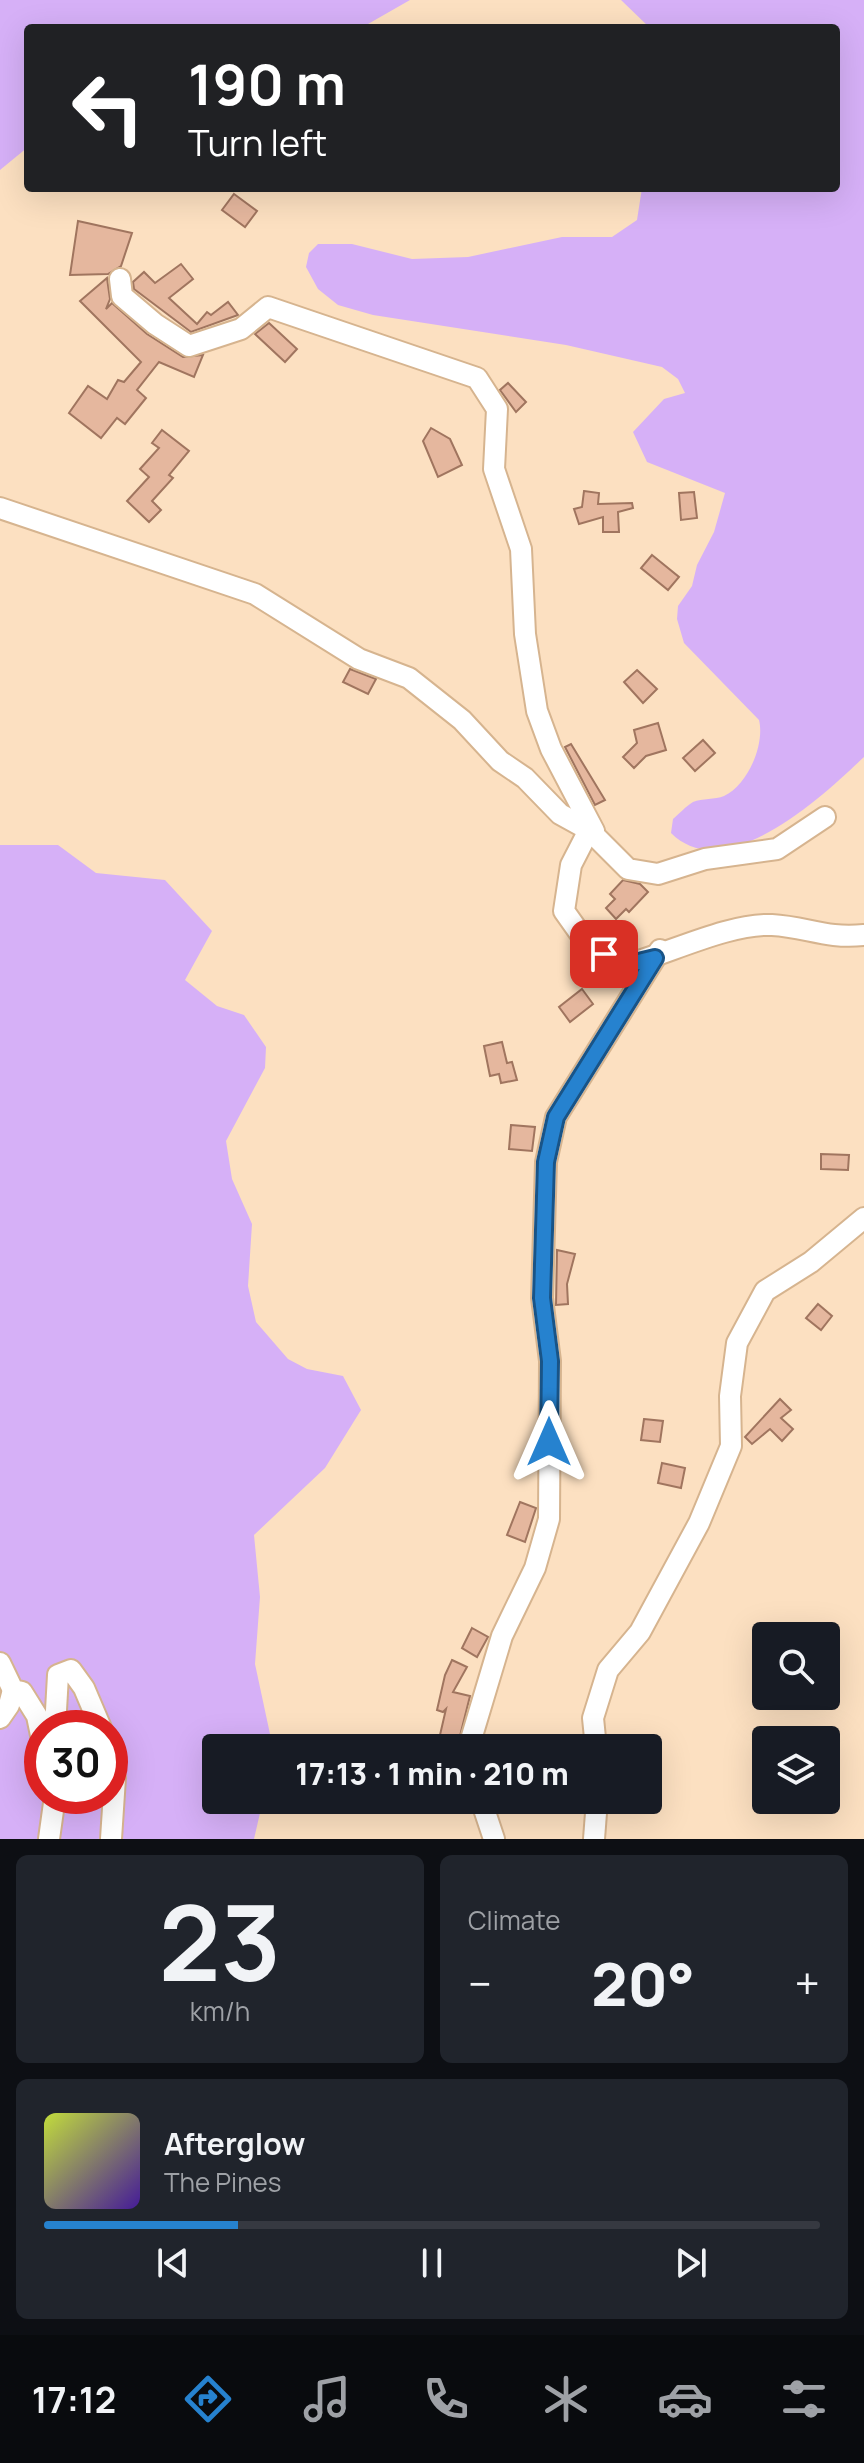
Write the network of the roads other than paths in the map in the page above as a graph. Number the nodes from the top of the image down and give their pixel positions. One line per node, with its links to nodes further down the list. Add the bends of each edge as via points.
1 (120, 279): 4 (street, via 122,296 189,346 241,329 268,307 477,378 497,409 494,469 521,549 525,634 537,711)
2 (0, 508): 4 (street, via 255,594 359,659 409,678 462,720 560,814)
3 (825, 817): 4 (street, via 777,849 705,859 658,874 628,869)
4 (593, 834): 6 (street, via 571,865 564,911 586,942 622,966)
5 (864, 935): 6 (street, via 836,938 770,925)
6 (658, 954): 14 (street, via 556,1117 546,1162 542,1298 550,1361 549,1519 535,1568 502,1636)
7 (864, 1218): 15 (street, via 765,1291 737,1343 731,1446 699,1523 640,1632 608,1670 593,1718)
8 (0, 1663): 9 (street)
9 (13, 1690): 10 (street, via 22,1692); 13 (street)
10 (33, 1710)
11 (56, 1710): 12 (street, via 58,1675 71,1670)
12 (93, 1710)
13 (0, 1718)
14 (473, 1734)
15 (595, 1734)
16 (52, 1814): 20 (street)
17 (113, 1814): 21 (street)
18 (486, 1814): 22 (street)
19 (596, 1814): 23 (street)
20 (49, 1839)
21 (111, 1839)
22 (494, 1839)
23 (594, 1839)

